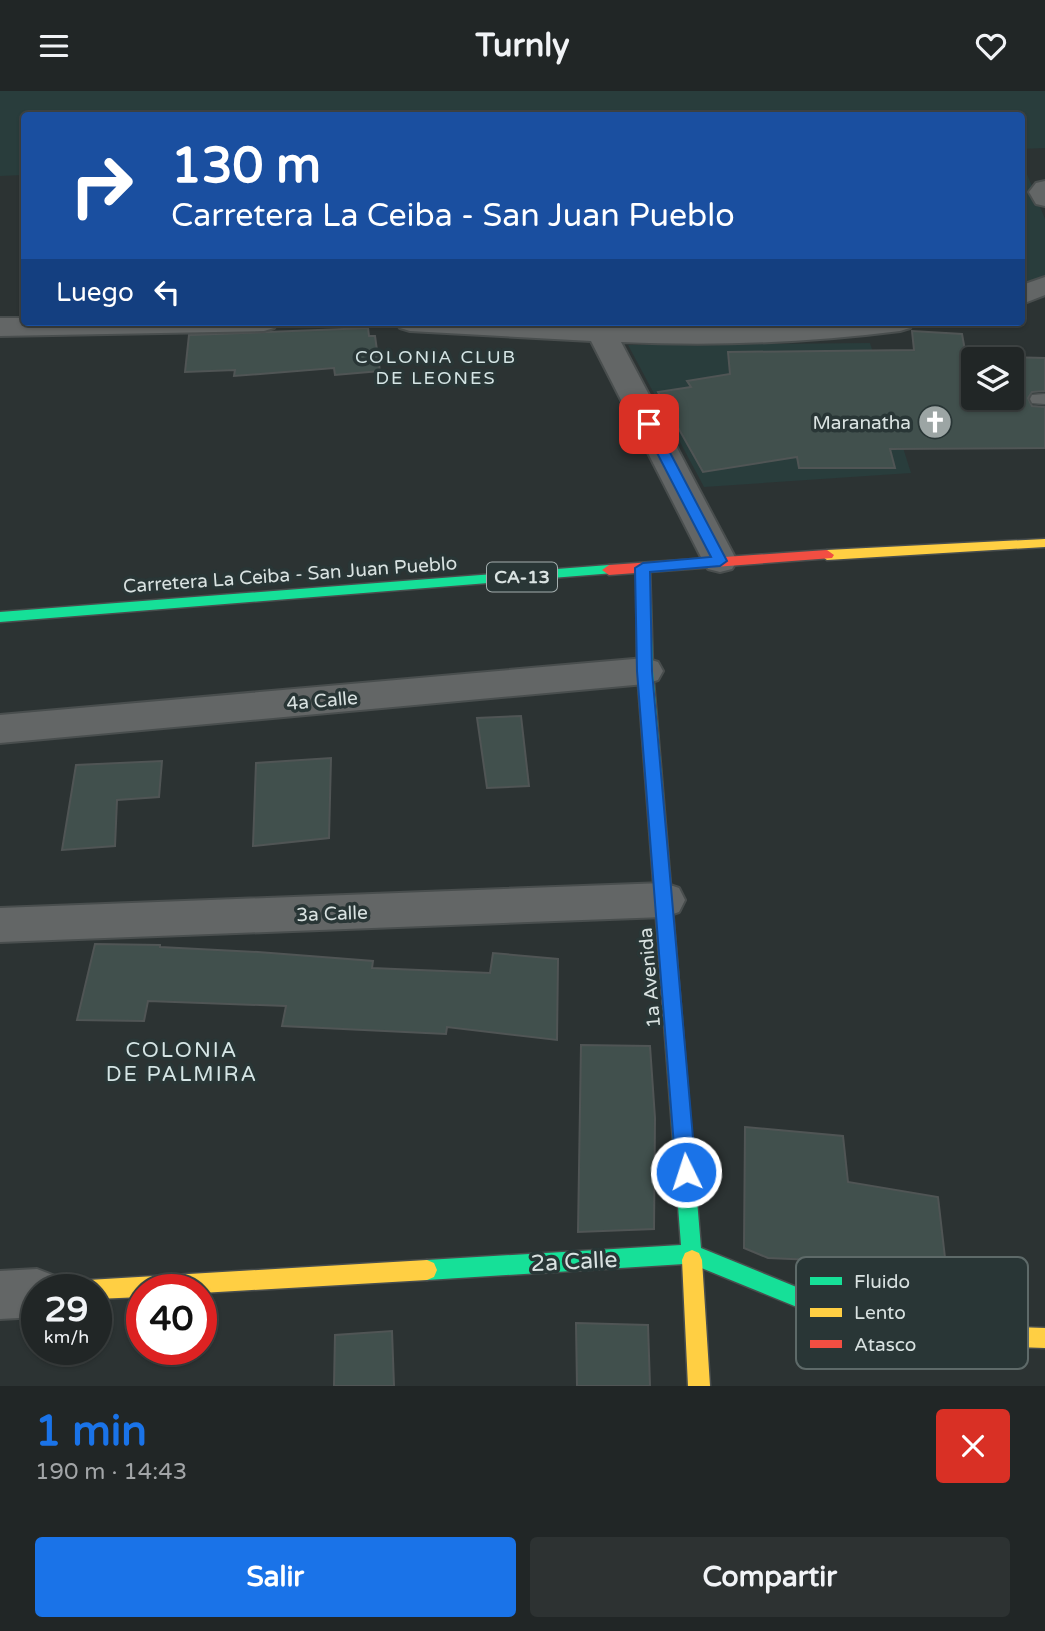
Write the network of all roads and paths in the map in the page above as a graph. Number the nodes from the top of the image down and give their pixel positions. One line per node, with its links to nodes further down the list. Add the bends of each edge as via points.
1 (1045, 189): 2 (street)
2 (1045, 198)
3 (1045, 285): 4 (street)
4 (1025, 294)
5 (94, 326): 8 (street)
6 (479, 326): 9 (street)
7 (875, 326): 9 (street, via 714,335)
8 (4, 333)
9 (601, 333): 11 (street)
10 (1045, 543): 11 (street, Carretera La Ceiba - San Juan Pueblo / CA-13)
11 (720, 561): 12 (street, Carretera La Ceiba - San Juan Pueblo / CA-13)
12 (643, 568): 13 (street, Carretera La Ceiba - San Juan Pueblo / CA-13); 14 (street, 1a Avenida)
13 (0, 617)
14 (645, 671): 15 (street, 4a Calle); 16 (street, 1a Avenida)
15 (0, 729)
16 (664, 900): 17 (street, 3a Calle); 18 (street, 1a Avenida)
17 (0, 925)
18 (692, 1254): 19 (street, 2a Calle); 22 (street, 2a Calle); 23 (street, 1a Avenida)
19 (112, 1289)
20 (21, 1294): 21 (street)
21 (0, 1295)
22 (796, 1296)
23 (699, 1386)

